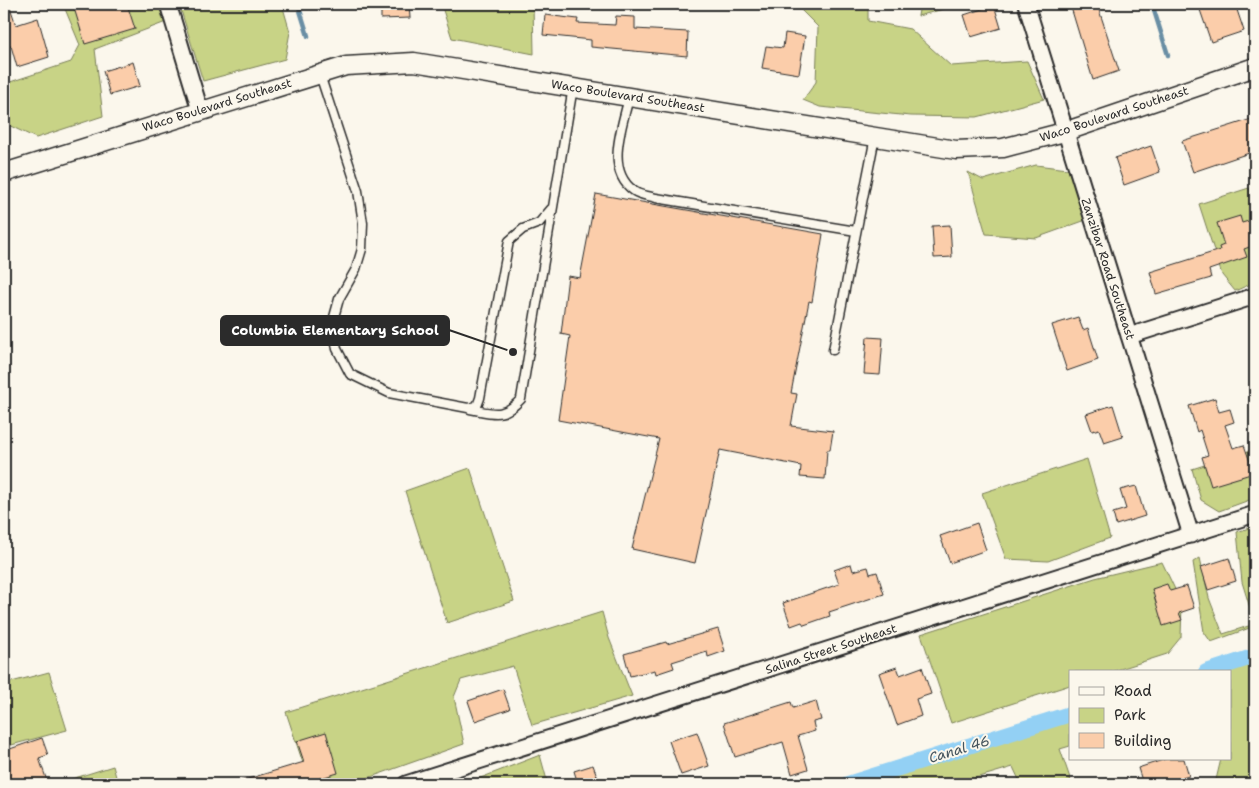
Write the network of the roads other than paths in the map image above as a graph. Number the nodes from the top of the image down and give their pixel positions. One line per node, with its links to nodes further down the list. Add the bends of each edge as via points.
1 (168, 4): 7 (street)
2 (1026, 4): 8 (street, Zanzibar Road Southeast)
3 (1255, 67): 8 (street, Waco Boulevard Southeast)
4 (320, 74): 5 (street, Waco Boulevard Southeast, via 346,66 414,62); 7 (street, Waco Boulevard Southeast); 16 (lane, via 358,191 363,223 362,249 356,269 339,299 334,317 337,349 350,374 389,393)
5 (573, 87): 6 (street, Waco Boulevard Southeast); 11 (lane)
6 (629, 96): 9 (street, Waco Boulevard Southeast); 12 (lane, via 617,159 625,182 634,192 665,200)
7 (200, 110): 10 (street, Waco Boulevard Southeast)
8 (1064, 132): 9 (street, Waco Boulevard Southeast, via 1003,148 956,150); 14 (street, Zanzibar Road Southeast)
9 (875, 137): 12 (lane)
10 (4, 173)
11 (551, 209): 16 (lane, via 539,223 523,229 510,241 480,398 477,406); 16 (lane, via 520,399 500,414)
12 (856, 231): 15 (lane)
13 (1255, 296): 14 (street)
14 (1129, 336): 18 (street, Zanzibar Road Southeast)
15 (833, 350)
16 (468, 408)
17 (1255, 514): 18 (street, Salina Street Southeast)
18 (1191, 534): 19 (street, Salina Street Southeast)
19 (406, 784)

